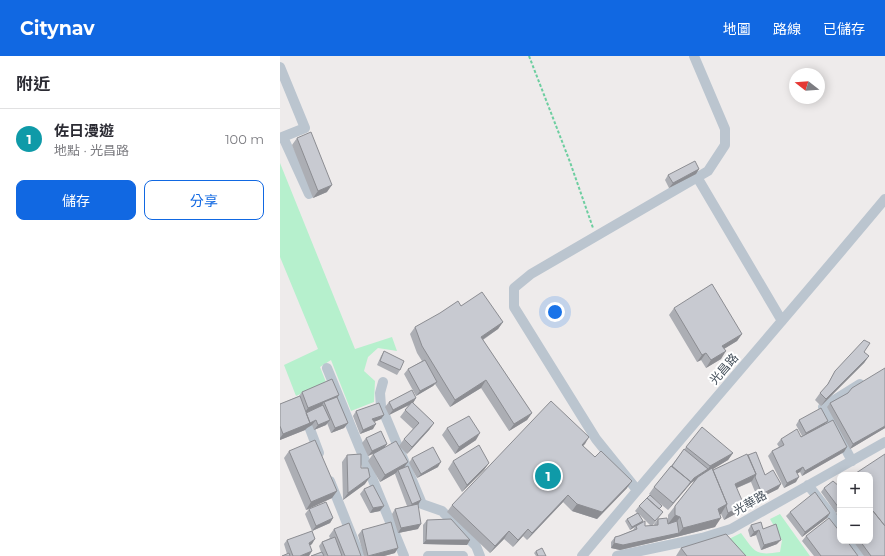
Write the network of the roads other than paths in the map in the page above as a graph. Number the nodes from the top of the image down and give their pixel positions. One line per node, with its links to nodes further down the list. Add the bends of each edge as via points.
1 (694, 56): 4 (street, via 726,129 725,144 708,171)
2 (280, 67): 3 (street, via 305,128)
3 (282, 138): 5 (street)
4 (697, 177): 7 (street); 15 (street, via 531,274 514,288 514,307 596,439)
5 (308, 194)
6 (885, 199): 7 (street, 光昌路)
7 (782, 321): 15 (street, 光昌路)
8 (326, 368): 21 (street)
9 (866, 381): 13 (street, via 823,407)
10 (383, 382): 24 (street, via 380,393 381,406 422,504 442,511 476,546)
11 (310, 429): 20 (street)
12 (885, 442): 13 (street, 光華路)
13 (852, 460): 14 (street, 光華路)
14 (808, 485): 16 (street); 18 (street, 光華路, via 731,529)
15 (637, 490): 25 (street, 光昌路)
16 (837, 522)
17 (852, 544): 26 (street)
18 (658, 552): 19 (street, 光華路)
19 (623, 555)
20 (360, 556)
21 (404, 556)
22 (428, 556): 23 (street)
23 (463, 556)
24 (480, 556)
25 (582, 556)
26 (861, 556)

